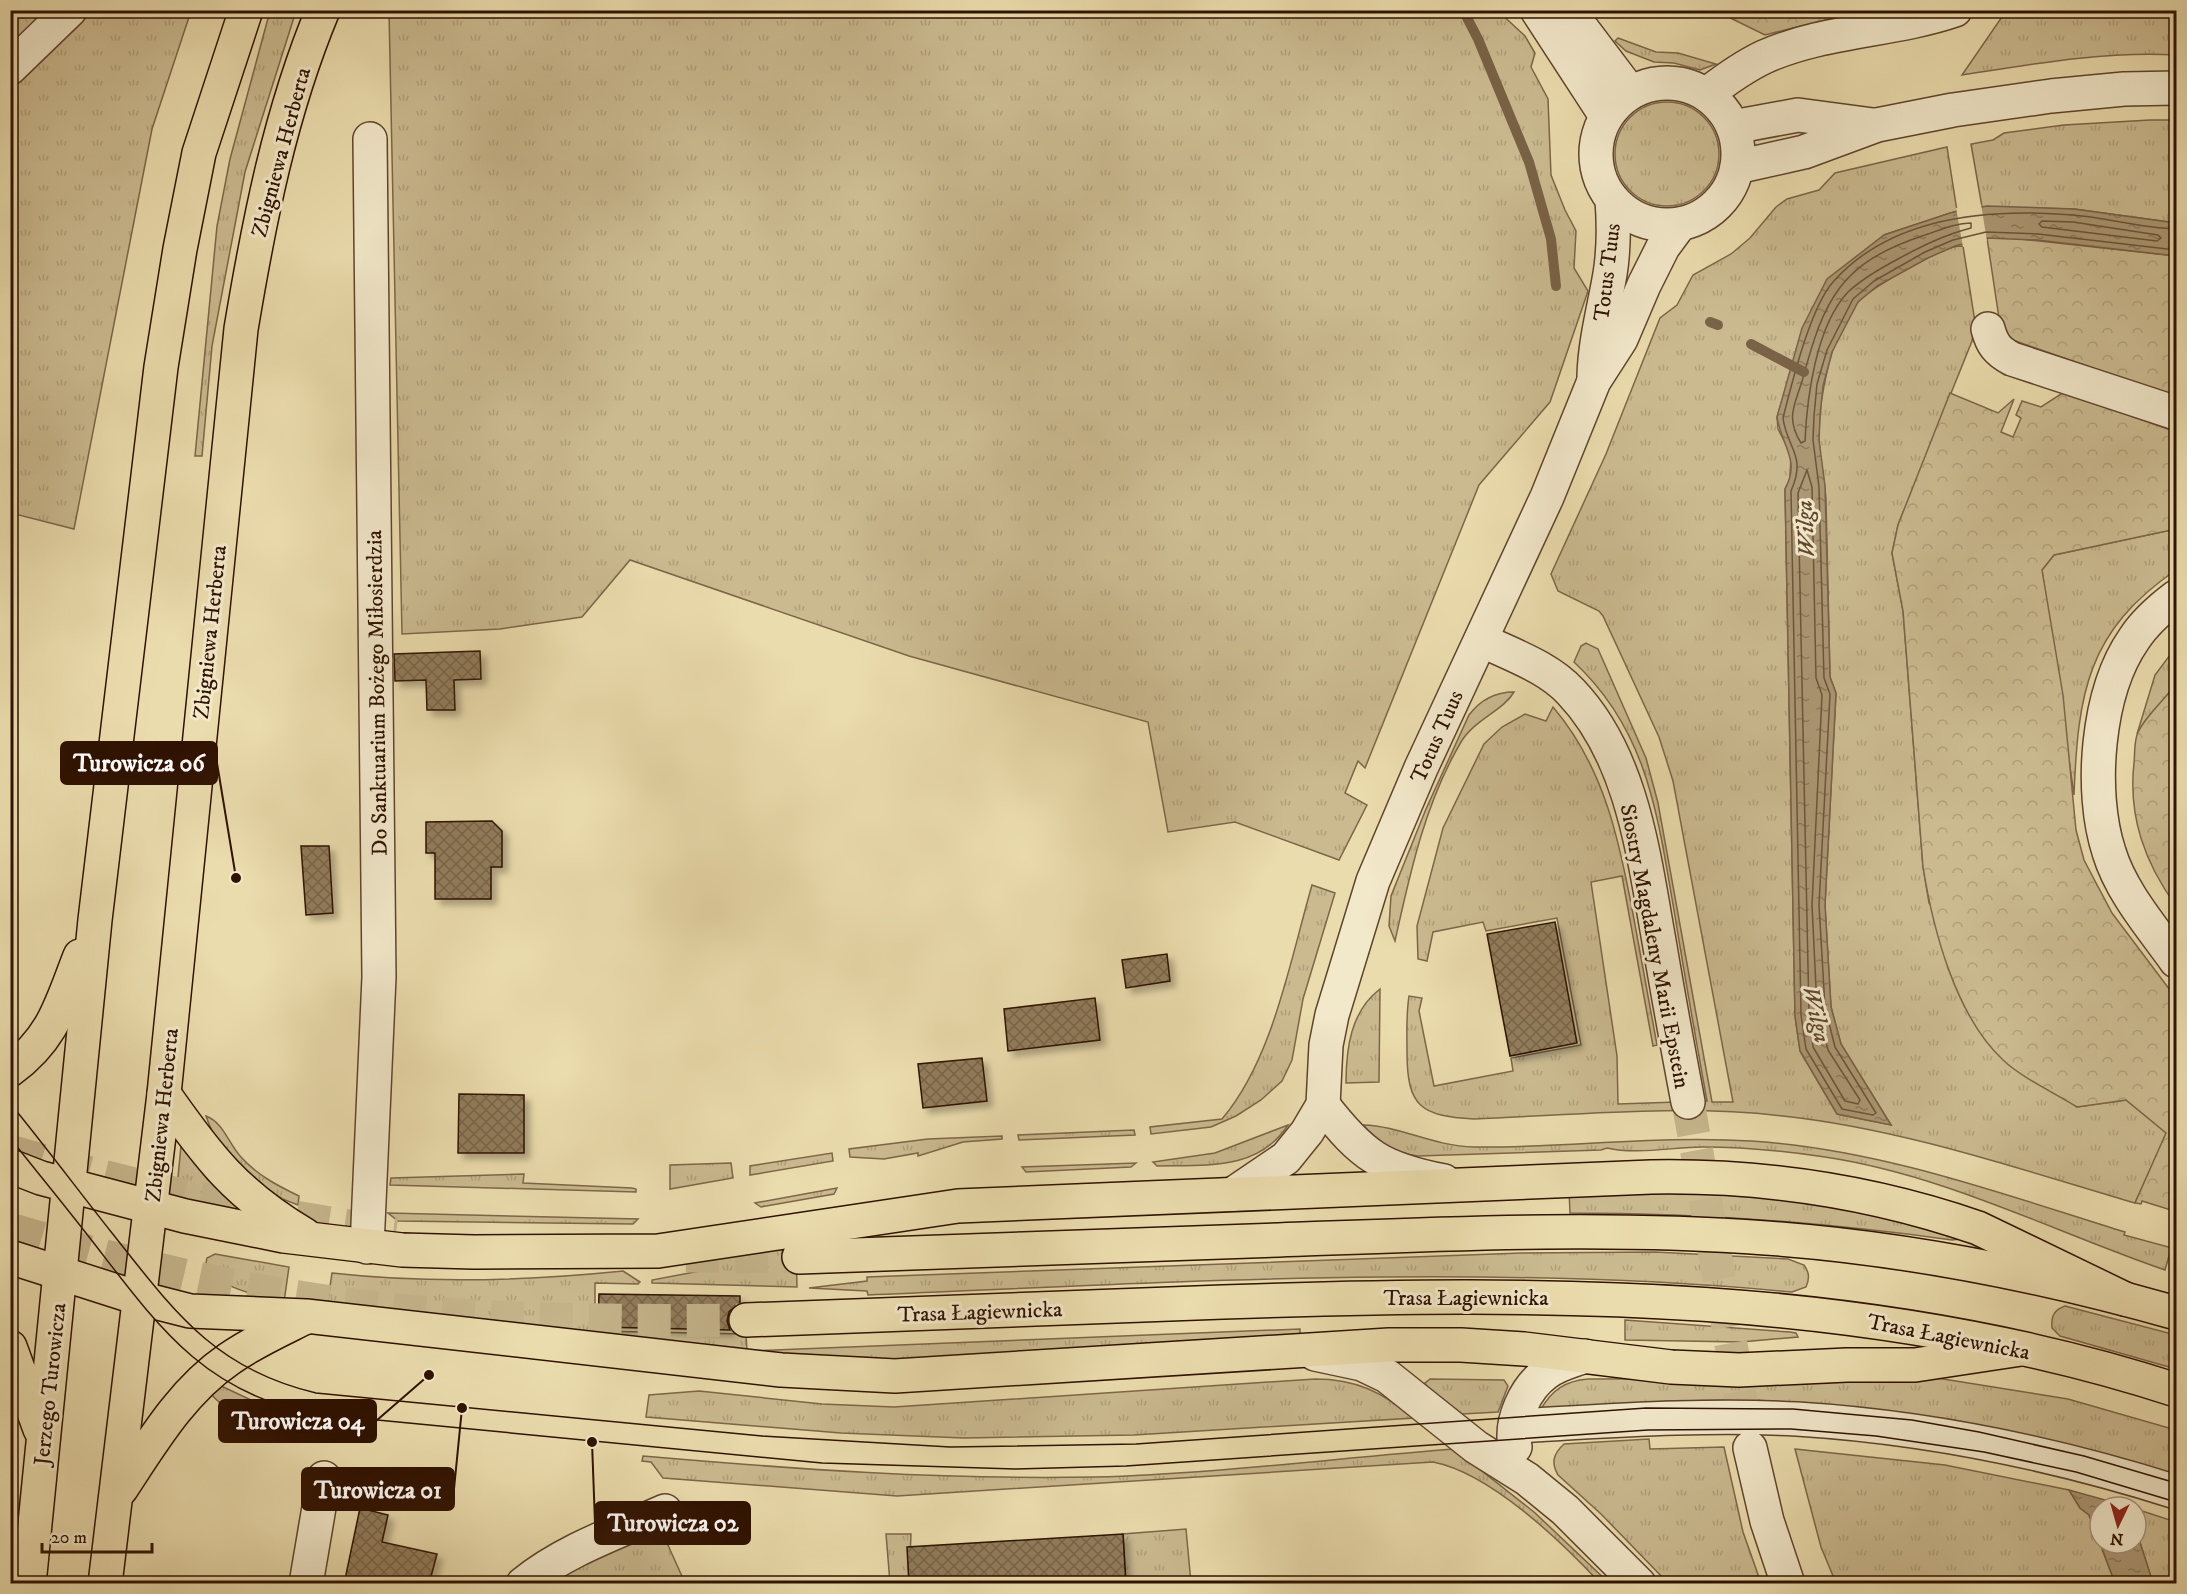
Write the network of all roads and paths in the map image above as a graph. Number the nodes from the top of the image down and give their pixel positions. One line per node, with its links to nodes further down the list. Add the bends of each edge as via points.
1 (70, 10): 7 (street)
2 (246, 10): 23 (main road, via 199,153 180,249 155,416)
3 (322, 10): 26 (main road, Zbigniewa Herberta, via 276,151 241,329)
4 (1537, 10): 11 (street)
5 (1568, 10): 9 (street)
6 (1955, 10): 10 (street, via 1767,56 1741,68)
7 (10, 68)
8 (2176, 88): 12 (street, via 2051,96)
9 (1630, 93): 10 (street, via 1649,84 1668,82); 11 (street)
10 (1707, 94): 13 (street, via 1722,108)
11 (1606, 116): 16 (street, via 1597,137 1595,158 1600,181)
12 (1877, 125): 13 (street, via 1798,115); 15 (street, via 1804,152)
13 (1733, 127): 15 (street)
14 (370, 139): 35 (street, Do Sanktuarium Bożego Miłosierdzia, via 379,977)
15 (1737, 166): 17 (street, via 1730,187 1717,204 1700,217)
16 (1612, 200): 17 (street, via 1641,220); 19 (street, Totus Tuus, via 1614,233)
17 (1680, 224): 19 (street, Totus Tuus, via 1663,247 1621,339)
18 (1988, 329): 20 (street, via 1992,343 2012,359)
19 (1594, 381): 22 (street, Totus Tuus, via 1547,497)
20 (2176, 413)
21 (2176, 597): 24 (street, via 2151,618 2121,662 2104,720 2099,791 2109,852 2144,917)
22 (1481, 640): 27 (street, Siostry Magdaleny Marii Epstein, via 1559,681 1589,714 1611,752 1631,807 1646,874); 28 (street, Totus Tuus, via 1372,881 1332,1015)
23 (95, 920): 25 (main road, via 53,1025 43,1041); 30 (main road)
24 (2176, 961)
25 (10, 1070)
26 (164, 1094): 33 (main road, Zbigniewa Herberta); 34 (main road, via 230,1180 283,1222)
27 (1688, 1102)
28 (1323, 1105): 31 (street, via 1345,1134 1380,1162 1407,1174); 32 (street, Totus Tuus, via 1286,1158)
29 (10, 1166): 30 (main road)
30 (68, 1185): 33 (main road); 38 (main road, Jerzego Turowicza)
31 (1466, 1185): 32 (main road); 40 (main road, via 1691,1176 1832,1188 1978,1228)
32 (1233, 1194): 35 (main road, via 958,1206 658,1251 474,1252)
33 (151, 1207): 34 (main road); 39 (main road, Zbigniewa Herberta)
34 (316, 1241): 35 (main road)
35 (367, 1247)
36 (10, 1257): 38 (main road)
37 (799, 1257): 40 (main road, via 1465,1233 1678,1233 1780,1239 1936,1258)
38 (60, 1272): 39 (main road); 50 (main road, Jerzego Turowicza)
39 (141, 1298): 42 (main road, via 190,1311); 55 (main road)
40 (2125, 1299): 41 (main road)
41 (2176, 1314)
42 (306, 1316): 46 (main road, via 857,1376 953,1374); 55 (main road, via 229,1359 212,1373 176,1409)
43 (746, 1320): 45 (main road, Trasa Łagiewnicka, via 1411,1296 1554,1297 1810,1313)
44 (10, 1347): 50 (main road)
45 (2021, 1349): 47 (main road, via 1915,1365 1739,1370 1671,1367); 48 (main road, Trasa Łagiewnicka)
46 (1300, 1351): 47 (main road, via 1461,1345); 53 (street, via 1362,1364 1387,1376 1476,1448)
47 (1585, 1356): 49 (street, via 1562,1364 1537,1381 1528,1392)
48 (2176, 1390)
49 (1515, 1426): 53 (street, via 1514,1445); 54 (street, via 1699,1418 1798,1419 1877,1426 2018,1450)
50 (44, 1439): 57 (main road, Jerzego Turowicza)
51 (1750, 1448): 62 (street, via 1767,1521)
52 (324, 1478): 59 (street)
53 (1527, 1479): 61 (street, via 1571,1516)
54 (2176, 1492)
55 (116, 1498): 58 (main road)
56 (665, 1511): 60 (street, via 597,1541)
57 (29, 1584)
58 (105, 1584)
59 (306, 1584)
60 (523, 1584)
61 (1639, 1584)
62 (1788, 1584)

